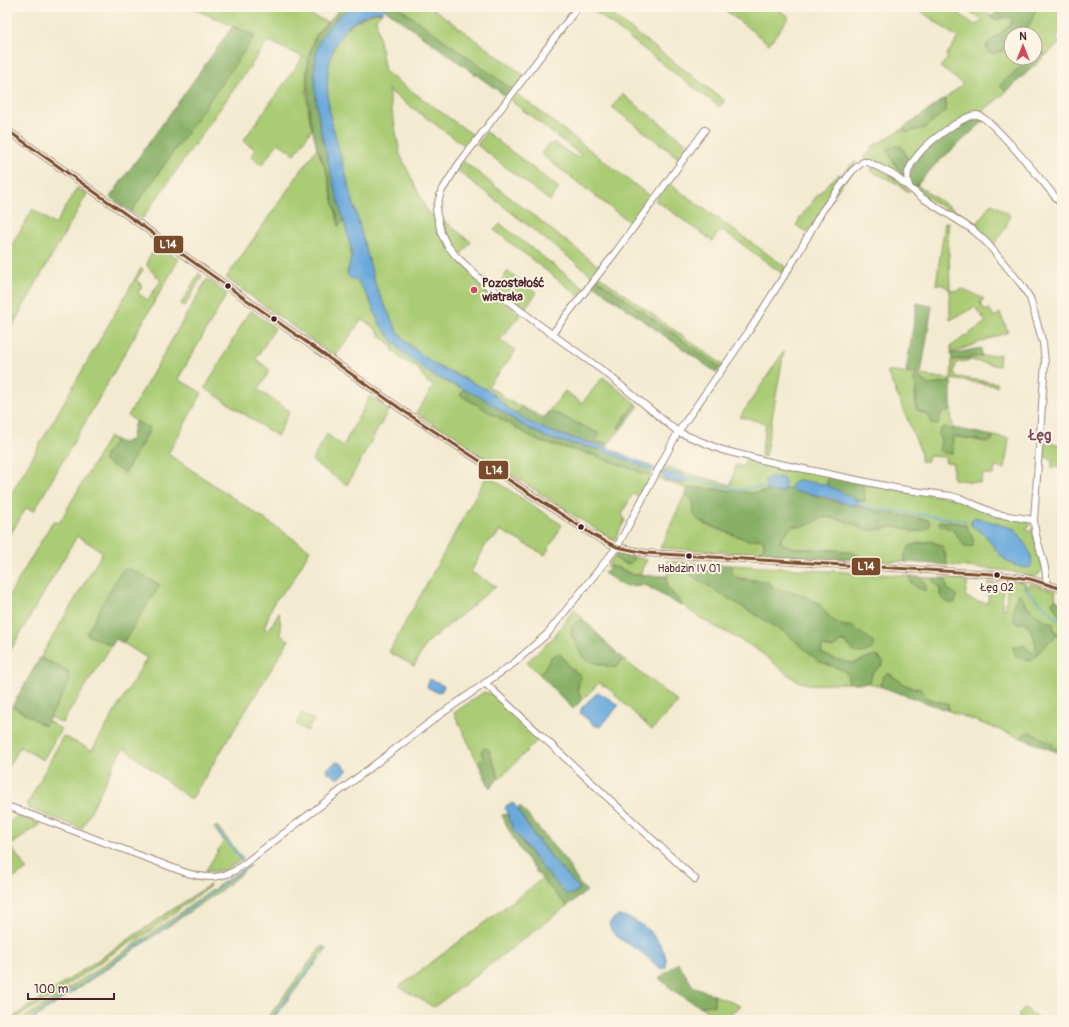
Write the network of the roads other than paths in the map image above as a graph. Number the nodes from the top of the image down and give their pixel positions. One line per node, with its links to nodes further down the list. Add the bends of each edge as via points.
1 (578, 7): 6 (street, via 458,165 441,192 436,210 441,233 456,256 483,282)
2 (7, 130): 9 (street, via 406,412 589,532)
3 (705, 130): 6 (street)
4 (910, 188): 5 (street, via 907,180 910,166 925,147 966,117 977,115 985,118 1007,141); 7 (street, via 894,175 868,162 863,162 852,171 822,211 796,257 740,344); 8 (street, via 973,230 1013,274 1030,298 1043,343 1045,362)
5 (1062, 206)
6 (552, 334): 7 (street, via 606,373)
7 (678, 432): 8 (street, via 722,450 766,461 900,489 951,496 996,514); 9 (street)
8 (1034, 520): 10 (street, via 1035,537 1046,574)
9 (617, 547): 10 (street, via 646,553 992,574); 12 (street, via 537,644)
10 (1046, 584): 11 (street)
11 (1062, 589)
12 (485, 683): 13 (street, via 226,876 203,877 184,872); 14 (street)
13 (7, 806)
14 (695, 879)

